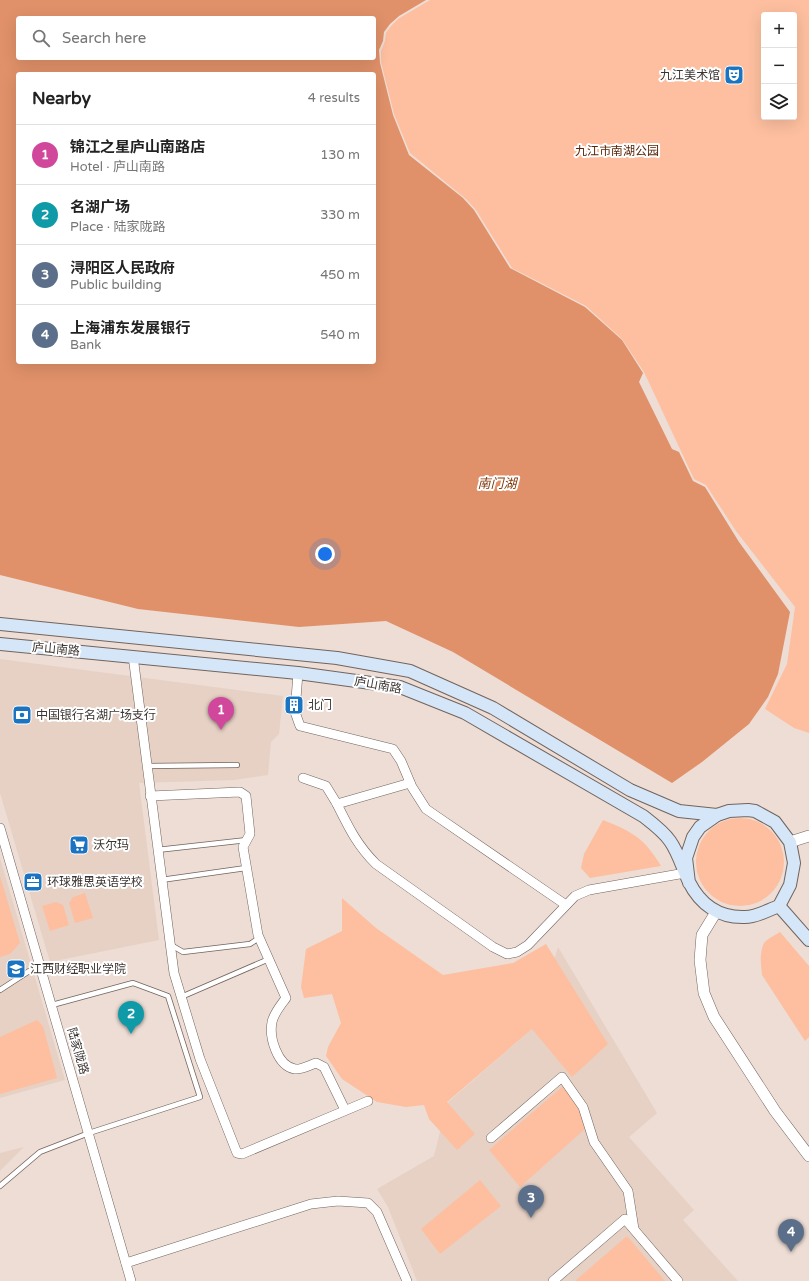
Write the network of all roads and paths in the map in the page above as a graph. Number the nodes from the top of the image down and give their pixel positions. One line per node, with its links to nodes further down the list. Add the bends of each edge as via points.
1 (0, 624): 13 (main road, 庐山南路, via 337,658 410,671 493,708 630,790 679,811)
2 (0, 644): 3 (main road, 庐山南路)
3 (133, 656): 4 (main road, 庐山南路); 8 (street)
4 (298, 673): 5 (street); 20 (main road, 庐山南路, via 400,687 466,713 643,816 670,841)
5 (296, 699)
6 (295, 712): 10 (street, via 300,726 393,749)
7 (237, 765): 8 (lane)
8 (146, 766): 11 (street)
9 (303, 778): 12 (street, via 326,786)
10 (410, 783): 12 (street); 22 (street, via 426,809)
11 (150, 796): 16 (street, via 240,792 246,796 250,834); 18 (street)
12 (337, 804): 22 (street, via 356,841 376,864 493,947 507,954 517,952 528,945)
13 (717, 815): 17 (main road, via 729,811 755,812 775,822); 20 (main road, via 700,827 693,837 686,858)
14 (0, 828): 29 (street, 陆家陇路)
15 (809, 836): 17 (street)
16 (247, 840): 18 (lane); 19 (street, via 243,847)
17 (790, 842): 23 (main road, via 794,863 790,885)
18 (157, 850): 21 (street)
19 (246, 868): 21 (lane); 25 (street)
20 (687, 878): 22 (street, via 589,890 575,896); 24 (main road, via 699,899)
21 (161, 880): 27 (street)
22 (566, 905)
23 (779, 906): 24 (main road, via 745,917 726,916); 26 (main road)
24 (716, 912): 37 (street, via 702,935 700,960 704,993 718,1023 775,1111)
25 (259, 938): 27 (lane, via 250,944 183,952); 28 (street)
26 (809, 940)
27 (170, 944): 31 (street)
28 (269, 959): 31 (lane); 34 (street, via 286,998 272,1022 273,1045 278,1055 293,1069 316,1063 324,1067)
29 (40, 964): 30 (lane); 32 (street, 陆家陇路)
30 (0, 990)
31 (181, 997): 34 (street, via 200,1059 238,1153 242,1154)
32 (52, 1005): 35 (street, 陆家陇路); 35 (lane, via 133,983 168,996 200,1097)
33 (368, 1101): 34 (street)
34 (345, 1110)
35 (89, 1133): 38 (lane, via 40,1152); 40 (street, 陆家陇路)
36 (490, 1138): 39 (street, via 562,1077 583,1107 594,1142 628,1191)
37 (809, 1156)
38 (0, 1186)
39 (634, 1229): 43 (street, via 626,1219); 44 (street)
40 (126, 1263): 41 (street, 陆家陇路); 42 (street, via 311,1204 355,1202 368,1203 377,1212)
41 (130, 1280)
42 (407, 1281)
43 (553, 1281)
44 (678, 1281)

